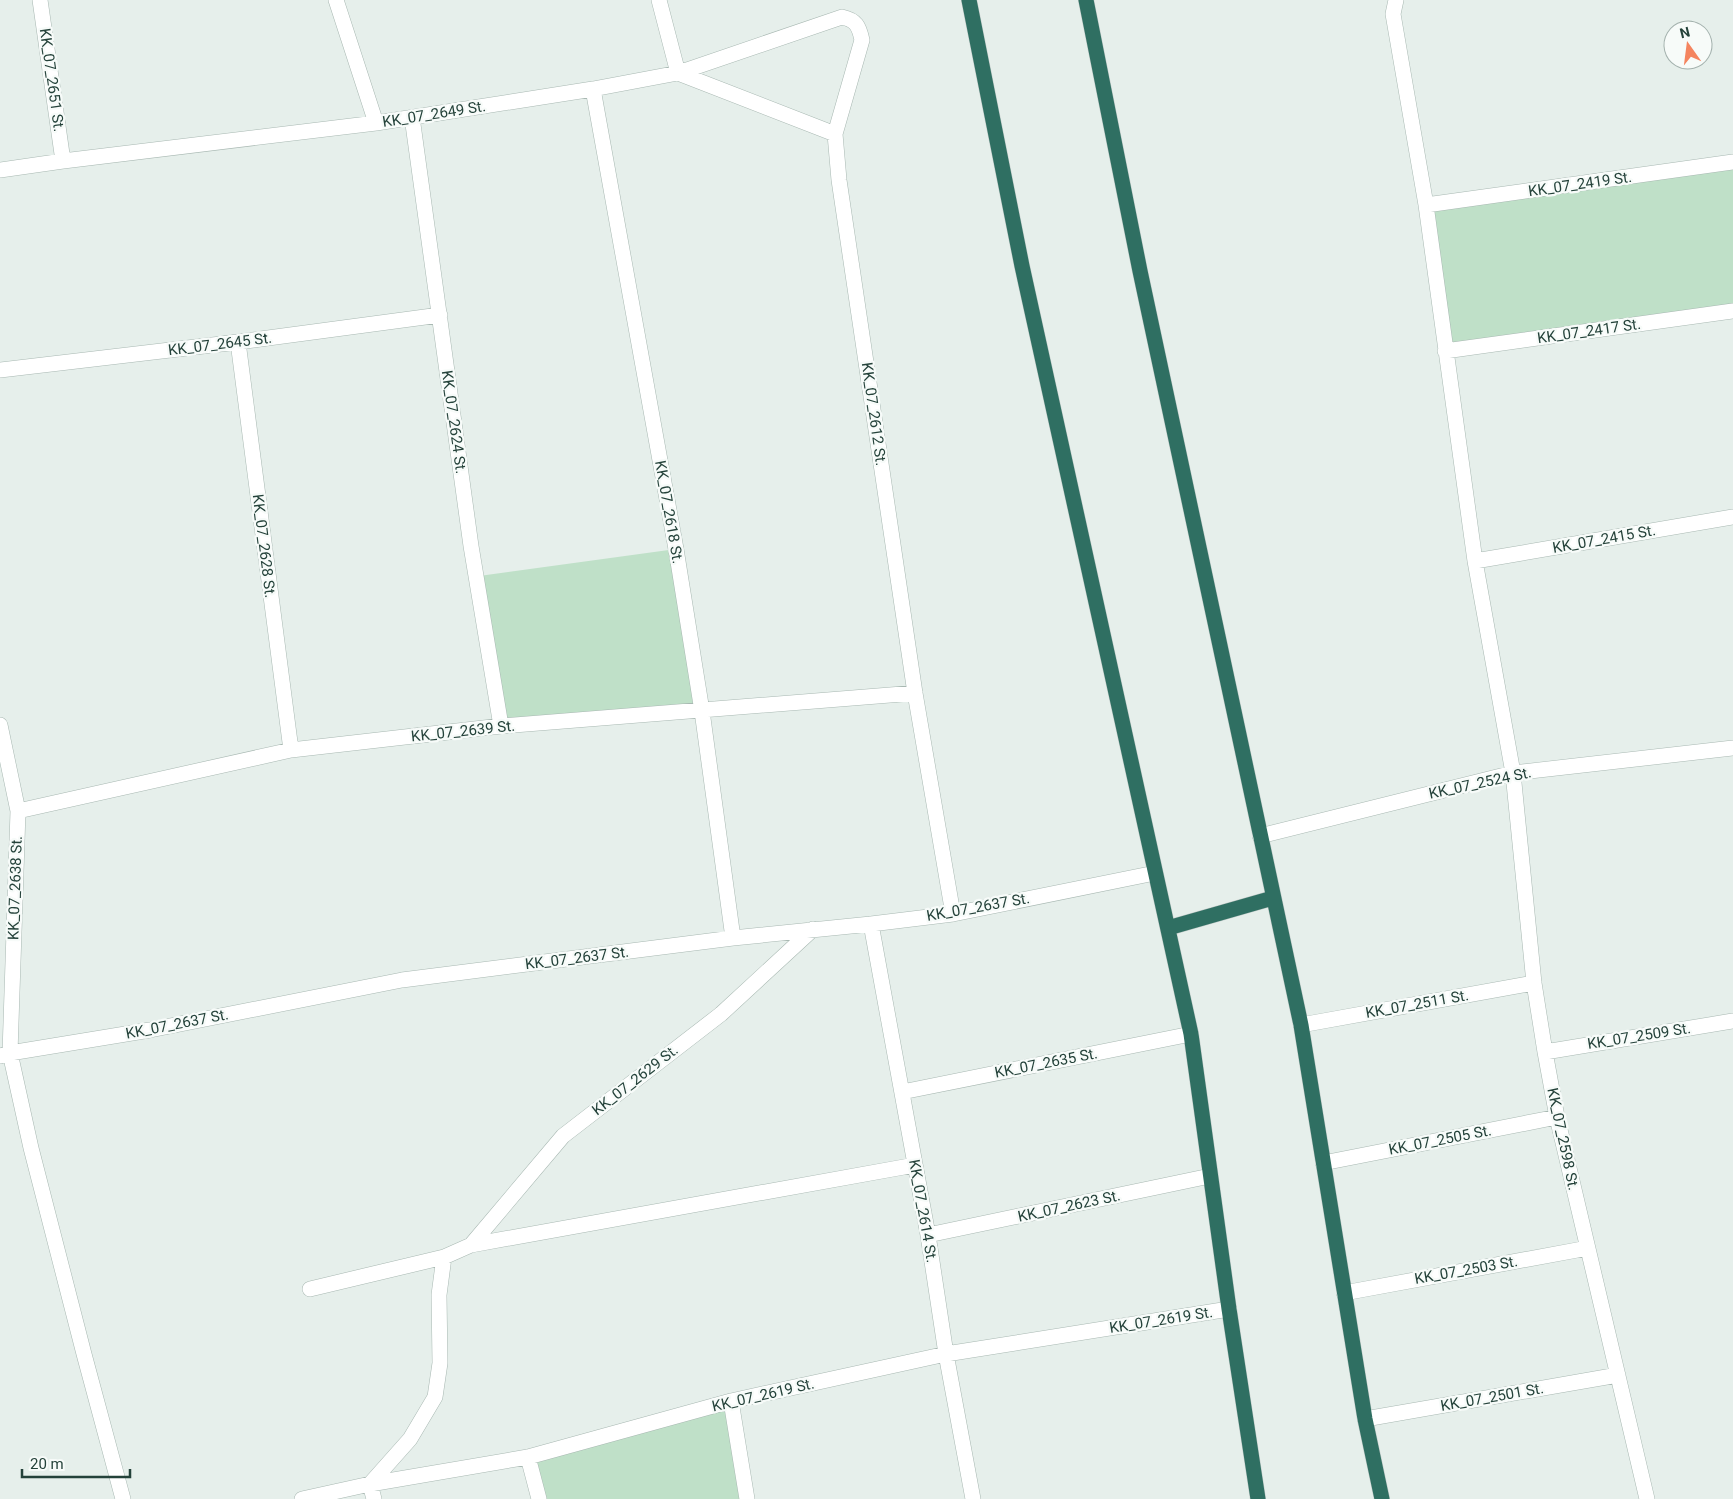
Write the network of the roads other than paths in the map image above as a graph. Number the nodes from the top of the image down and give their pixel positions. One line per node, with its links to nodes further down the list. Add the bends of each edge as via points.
1 (40, 0): 13 (street, KK_07_2651 St.)
2 (336, 0): 11 (street)
3 (659, 0): 8 (street)
4 (969, 0): 33 (highway, via 1022,266)
5 (1086, 0): 32 (highway)
6 (1396, 0): 16 (street, KK_07_2598 St., via 1393,14)
7 (856, 24): 8 (street, KK_07_2649 St., via 842,17); 12 (street, KK_07_2612 St., via 862,40)
8 (678, 73): 9 (street, KK_07_2649 St.); 12 (street)
9 (594, 89): 10 (street, KK_07_2649 St.); 25 (street, KK_07_2618 St., via 670,512)
10 (412, 117): 11 (street, KK_07_2649 St.); 18 (street, KK_07_2624 St.)
11 (376, 123): 13 (street, KK_07_2649 St.)
12 (835, 134): 24 (street, KK_07_2612 St.)
13 (63, 161): 15 (street, KK_07_2649 St.)
14 (1733, 162): 16 (street, KK_07_2419 St.)
15 (0, 170)
16 (1426, 206): 20 (street, KK_07_2598 St.)
17 (1733, 311): 20 (street, KK_07_2417 St.)
18 (440, 316): 19 (street, KK_07_2645 St.); 27 (street, KK_07_2624 St., via 471,546)
19 (238, 342): 21 (street, KK_07_2645 St.); 29 (street, KK_07_2628 St.)
20 (1445, 351): 23 (street, KK_07_2598 St.)
21 (0, 370)
22 (1733, 517): 23 (street, KK_07_2415 St.)
23 (1475, 561): 30 (street, KK_07_2598 St.)
24 (915, 694): 25 (street, KK_07_2639 St.); 35 (street, KK_07_2612 St.)
25 (702, 711): 27 (street, KK_07_2639 St.); 39 (street, KK_07_2618 St.)
26 (0, 725): 31 (street, KK_07_2638 St.)
27 (501, 726): 29 (street, KK_07_2639 St.)
28 (1733, 748): 30 (street, KK_07_2524 St.)
29 (291, 750): 31 (street, KK_07_2639 St.)
30 (1513, 773): 32 (street, KK_07_2524 St.); 40 (street, KK_07_2598 St.)
31 (18, 811): 45 (street, KK_07_2638 St.)
32 (1260, 836): 34 (highway)
33 (1156, 874): 35 (street, KK_07_2637 St.); 37 (highway)
34 (1273, 898): 37 (highway); 42 (highway)
35 (953, 914): 36 (street, KK_07_2637 St.)
36 (871, 924): 38 (street, KK_07_2637 St.); 46 (street, KK_07_2614 St.)
37 (1168, 928): 43 (highway)
38 (813, 929): 39 (street, KK_07_2637 St.); 52 (street, KK_07_2629 St., via 721,1014 563,1136)
39 (733, 938): 45 (street, KK_07_2637 St., via 402,980 150,1030)
40 (1534, 983): 42 (street, KK_07_2511 St.); 44 (street, KK_07_2598 St.)
41 (1733, 1021): 44 (street, KK_07_2509 St.)
42 (1301, 1026): 48 (highway)
43 (1191, 1034): 46 (street, KK_07_2635 St.); 50 (highway)
44 (1545, 1052): 47 (street, KK_07_2598 St.)
45 (5, 1054): 64 (street, KK_07_2638 St.)
46 (902, 1092): 49 (street, KK_07_2614 St.)
47 (1557, 1117): 48 (street, KK_07_2505 St.); 53 (street, KK_07_2598 St.)
48 (1323, 1163): 56 (highway)
49 (915, 1165): 51 (street, KK_07_2614 St.); 52 (street)
50 (1210, 1176): 51 (street, KK_07_2623 St.); 57 (highway)
51 (928, 1235): 58 (street, KK_07_2614 St.)
52 (471, 1245): 54 (street)
53 (1588, 1248): 56 (street, KK_07_2503 St.); 59 (street, KK_07_2598 St.)
54 (444, 1257): 55 (street); 63 (street, via 439,1295 440,1363 435,1397 410,1440)
55 (310, 1289)
56 (1344, 1293): 61 (highway)
57 (1228, 1309): 58 (street, KK_07_2619 St.); 70 (highway)
58 (946, 1354): 60 (street, KK_07_2619 St.); 69 (street, KK_07_2614 St.)
59 (1618, 1375): 61 (street, KK_07_2501 St.); 72 (street, KK_07_2598 St.)
60 (731, 1401): 62 (street, KK_07_2619 St.); 68 (street)
61 (1365, 1419): 71 (highway)
62 (528, 1457): 63 (street, KK_07_2619 St.); 67 (street)
63 (370, 1484): 65 (street, KK_07_2619 St.); 66 (street)
64 (123, 1499)
65 (302, 1499)
66 (374, 1499)
67 (540, 1499)
68 (747, 1499)
69 (972, 1499)
70 (1258, 1499)
71 (1382, 1499)
72 (1647, 1499)

